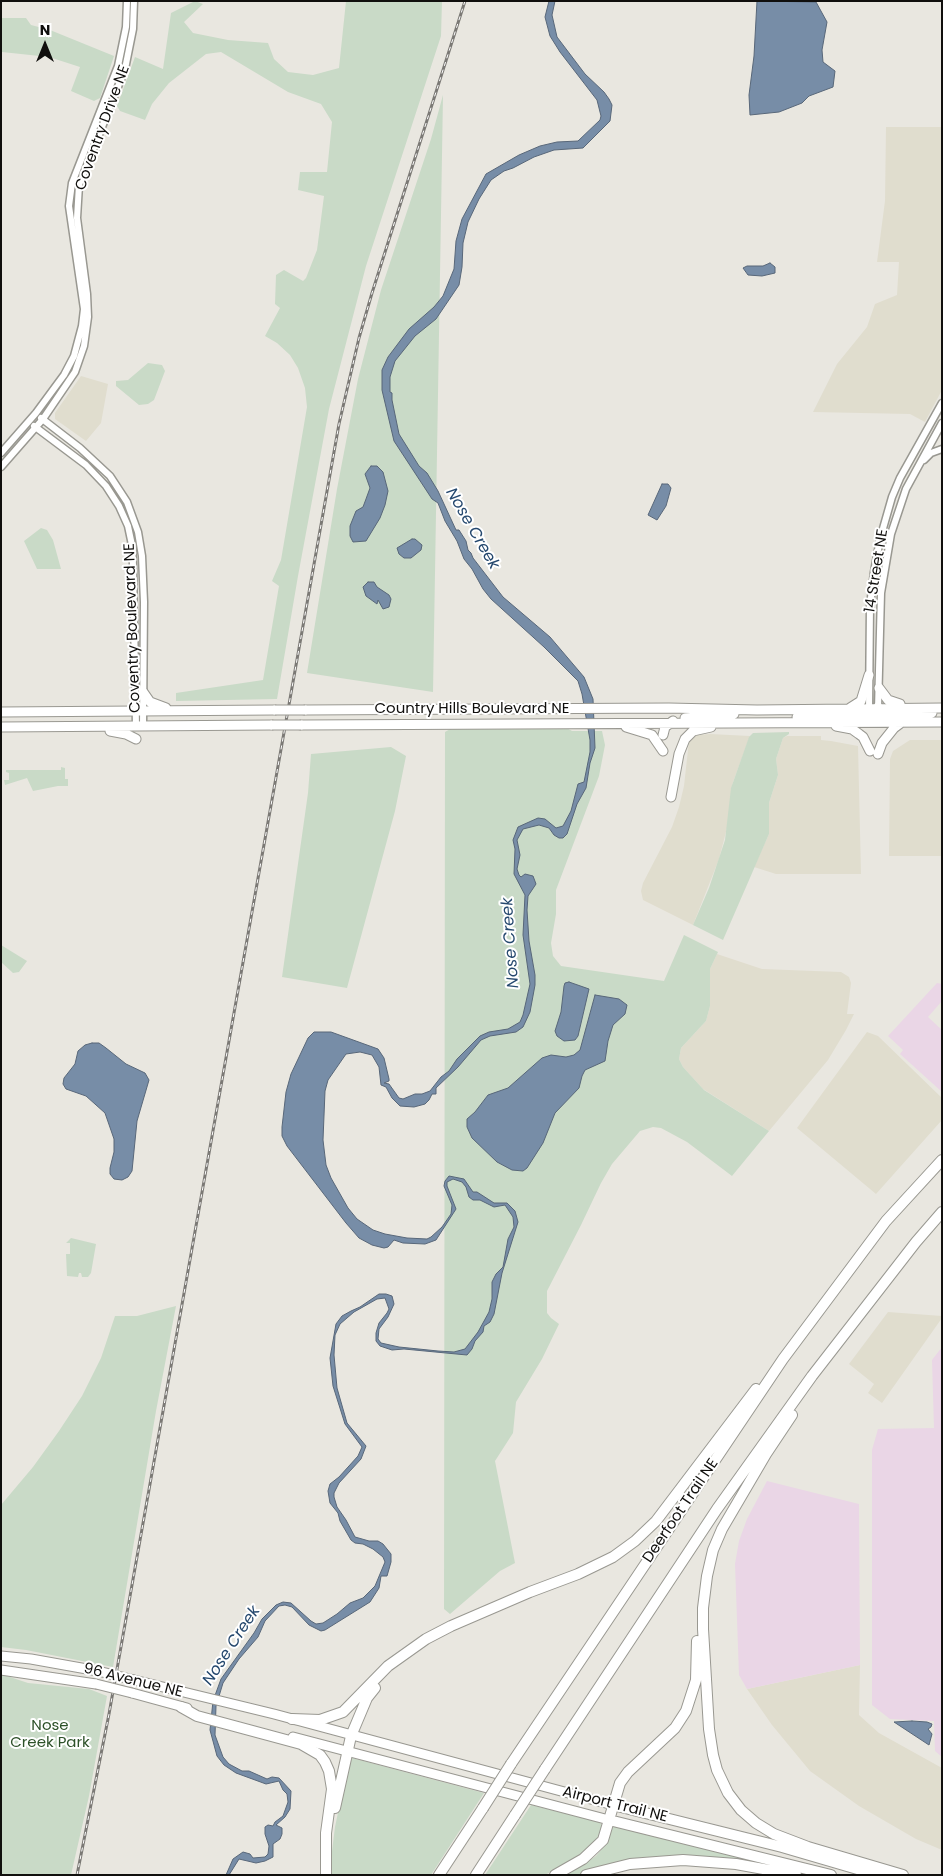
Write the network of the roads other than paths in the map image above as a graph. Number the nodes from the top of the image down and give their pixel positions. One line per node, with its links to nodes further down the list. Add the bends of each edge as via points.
1 (127, 1): 3 (street, Coventry Drive NE)
2 (134, 1): 4 (street, Coventry Drive NE)
3 (122, 50): 4 (street); 5 (street, Coventry Drive NE, via 72,183 69,206 84,308)
4 (130, 53): 5 (street, Coventry Drive NE, via 80,185 77,218 88,294 88,317 84,346 74,372)
5 (67, 377): 7 (street, Coventry Drive NE); 8 (street, Coventry Drive NE)
6 (942, 403): 16 (street, 14 Street NE, via 900,478 880,538 872,589)
7 (36, 413): 8 (street, Coventry Boulevard NE); 9 (street, Coventry Drive NE)
8 (43, 419): 11 (street, Coventry Drive NE); 18 (street, Coventry Boulevard NE, via 110,476 127,502 138,532 144,602)
9 (29, 422): 11 (street, Coventry Boulevard NE); 13 (street, Coventry Drive NE)
10 (942, 423): 15 (street, 14 Street NE)
11 (36, 428): 14 (street, Coventry Drive NE); 23 (street, Coventry Boulevard NE, via 86,465 106,486 128,526 132,545)
12 (942, 449): 15 (street, via 931,452)
13 (1, 454)
14 (1, 467)
15 (916, 468): 17 (street, 14 Street NE, via 899,511 886,560 881,593)
16 (869, 675): 19 (main road, via 861,701); 27 (street, 14 Street NE)
17 (878, 688): 20 (main road, via 894,703); 27 (street, 14 Street NE)
18 (143, 692): 23 (street, Coventry Boulevard NE); 24 (main road, via 150,702)
19 (850, 708): 22 (main road, Country Hills Boulevard NE); 27 (main road, Country Hills Boulevard NE)
20 (923, 708): 21 (main road, Country Hills Boulevard NE); 27 (main road, Country Hills Boulevard NE)
21 (942, 708)
22 (757, 710): 24 (main road, Country Hills Boulevard NE, bridge); 30 (main road, via 677,719)
23 (139, 711): 24 (main road, Country Hills Boulevard NE); 25 (main road, Country Hills Boulevard NE); 35 (street, Coventry Boulevard NE)
24 (176, 711)
25 (1, 712)
26 (942, 712): 27 (main road)
27 (874, 715): 28 (main road, Country Hills Boulevard NE); 32 (main road, via 790,718); 33 (main road, Country Hills Boulevard NE)
28 (902, 722): 29 (main road, Country Hills Boulevard NE); 33 (main road, via 874,753 863,737 852,730)
29 (942, 722)
30 (670, 723): 31 (main road, Country Hills Boulevard NE); 34 (main road, Country Hills Boulevard NE); 38 (main road)
31 (727, 723): 32 (main road, Country Hills Boulevard NE); 41 (main road, via 687,735 679,754)
32 (759, 723): 33 (main road, Country Hills Boulevard NE)
33 (821, 723)
34 (606, 724): 35 (main road, Country Hills Boulevard NE, bridge); 40 (main road, via 652,735)
35 (140, 726): 37 (main road, Country Hills Boulevard NE)
36 (1, 727): 37 (main road, Country Hills Boulevard NE)
37 (80, 727): 39 (main road, via 126,734)
38 (663, 735)
39 (136, 739)
40 (663, 751)
41 (671, 797)
42 (942, 1160): 45 (highway, Deerfoot Trail NE, via 886,1221)
43 (942, 1212): 44 (highway, Deerfoot Trail NE)
44 (829, 1355): 46 (highway, via 748,1485); 60 (highway, Deerfoot Trail NE, bridge, via 717,1510)
45 (783, 1359): 47 (highway, via 770,1369 656,1521 635,1541 578,1574 451,1626); 59 (highway, Deerfoot Trail NE, bridge)
46 (713, 1550): 55 (highway, via 700,1591 696,1680 690,1701 675,1728 628,1772 620,1783); 66 (highway, via 703,1608 704,1651 712,1746 717,1770 728,1793 741,1810 774,1834)
47 (406, 1653): 51 (highway, via 388,1666 343,1712 320,1720); 53 (highway, via 367,1698)
48 (1, 1656): 51 (main road, 96 Avenue NE, bridge, via 98,1671)
49 (1, 1670): 50 (main road, 96 Avenue NE, bridge, via 96,1684)
50 (181, 1706): 52 (highway, via 197,1716)
51 (292, 1719): 53 (main road, 96 Avenue NE)
52 (247, 1727): 54 (main road); 57 (highway, via 311,1748 325,1762 332,1788)
53 (351, 1736): 54 (highway); 55 (main road, Airport Trail NE)
54 (347, 1752): 56 (main road, Airport Trail NE); 57 (highway)
55 (613, 1805): 56 (highway); 65 (highway, Airport Trail NE)
56 (609, 1820): 61 (highway, via 606,1835 594,1850); 64 (highway, Airport Trail NE)
57 (327, 1848): 58 (highway)
58 (326, 1875)
59 (439, 1875)
60 (476, 1875)
61 (555, 1875)
62 (586, 1875): 63 (highway, via 630,1864 683,1860 736,1864)
63 (796, 1875)
64 (831, 1875)
65 (878, 1875)
66 (903, 1875)

